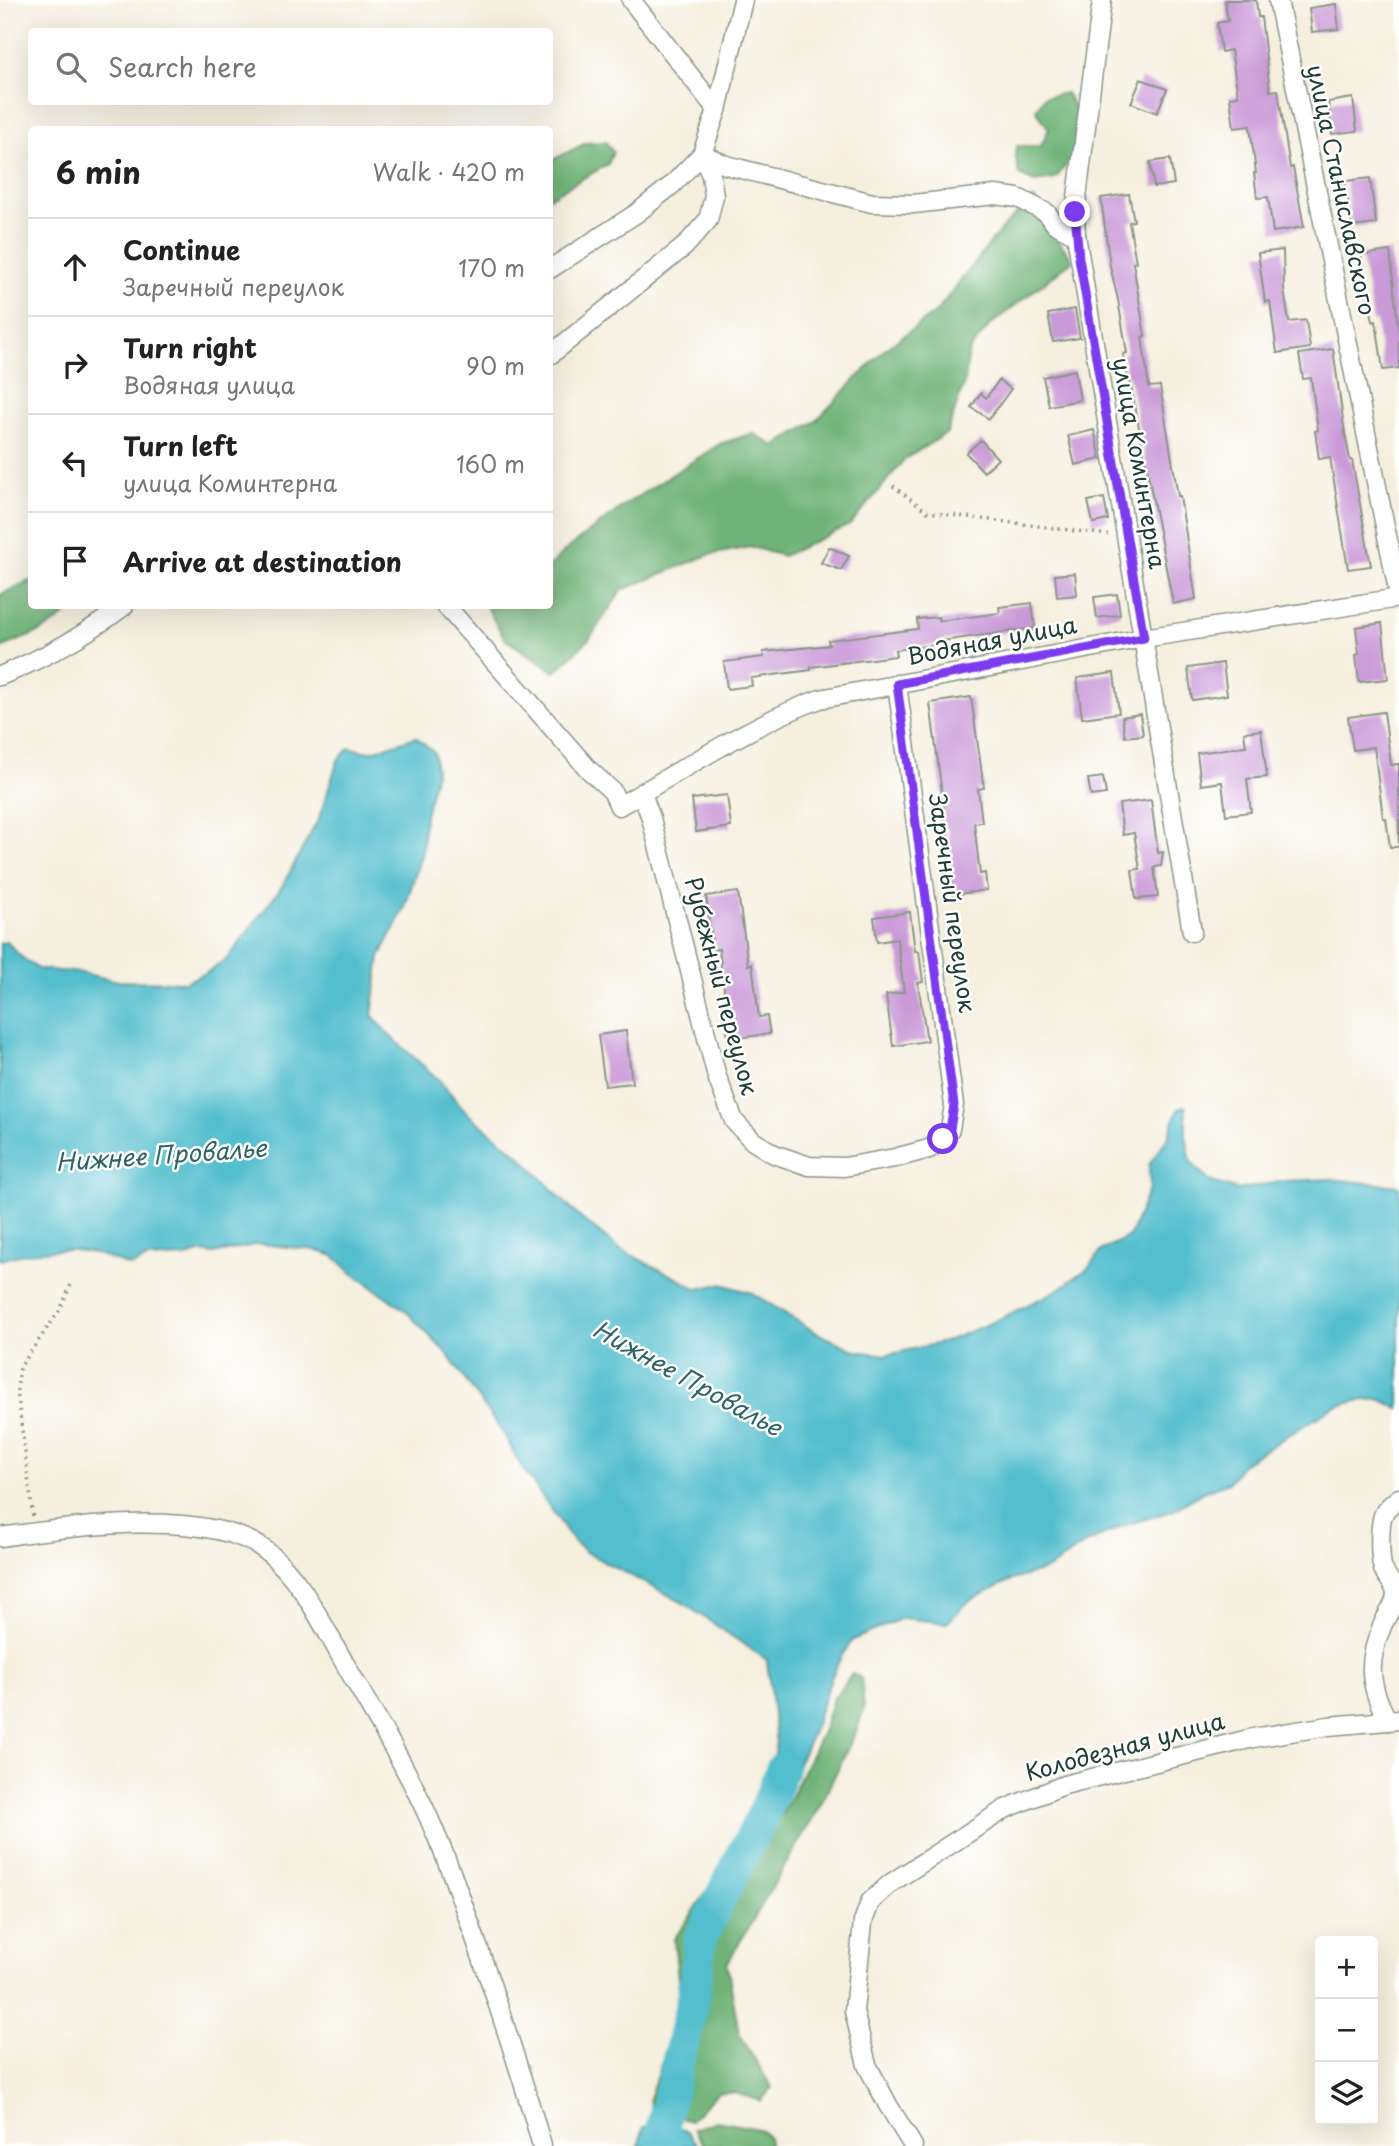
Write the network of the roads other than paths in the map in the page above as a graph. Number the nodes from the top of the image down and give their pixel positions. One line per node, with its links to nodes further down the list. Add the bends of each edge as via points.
1 (631, 0): 5 (street)
2 (743, 0): 5 (street)
3 (1102, 0): 7 (street, улица Коминтерна, via 1075,212)
4 (1278, 0): 10 (street, улица Станиславского)
5 (717, 110): 6 (street)
6 (702, 155): 7 (street, via 872,203 913,204 995,195 1018,198); 8 (street, via 637,213); 9 (street, via 713,196 708,220 685,246)
7 (1076, 235): 13 (street, улица Коминтерна)
8 (553, 267)
9 (553, 353)
10 (1399, 597): 13 (street, Водяная улица)
11 (120, 609): 14 (street, via 64,648)
12 (449, 609): 16 (street, Водяная улица, via 612,791 619,806)
13 (1144, 638): 15 (street, Водяная улица); 17 (street, улица Коминтерна)
14 (0, 676)
15 (897, 684): 16 (street, Водяная улица, via 789,710); 18 (street, Заречный переулок, via 954,1105)
16 (642, 793): 18 (street, Рубежный переулок, via 717,1077 734,1121 774,1154 809,1166 844,1167 929,1149)
17 (1192, 932)
18 (950, 1129)
19 (1399, 1498): 21 (street, via 1384,1512 1382,1521 1383,1570 1396,1593 1377,1637 1371,1682 1375,1698)
20 (0, 1537): 22 (street, via 143,1524 200,1526 265,1549 292,1577 434,1828 470,1923)
21 (1393, 1721): 23 (street, Колодезная улица, via 1253,1738 1064,1785 1005,1809 891,1883 870,1902 863,1922 854,2011 867,2065)
22 (542, 2146)
23 (913, 2146)

